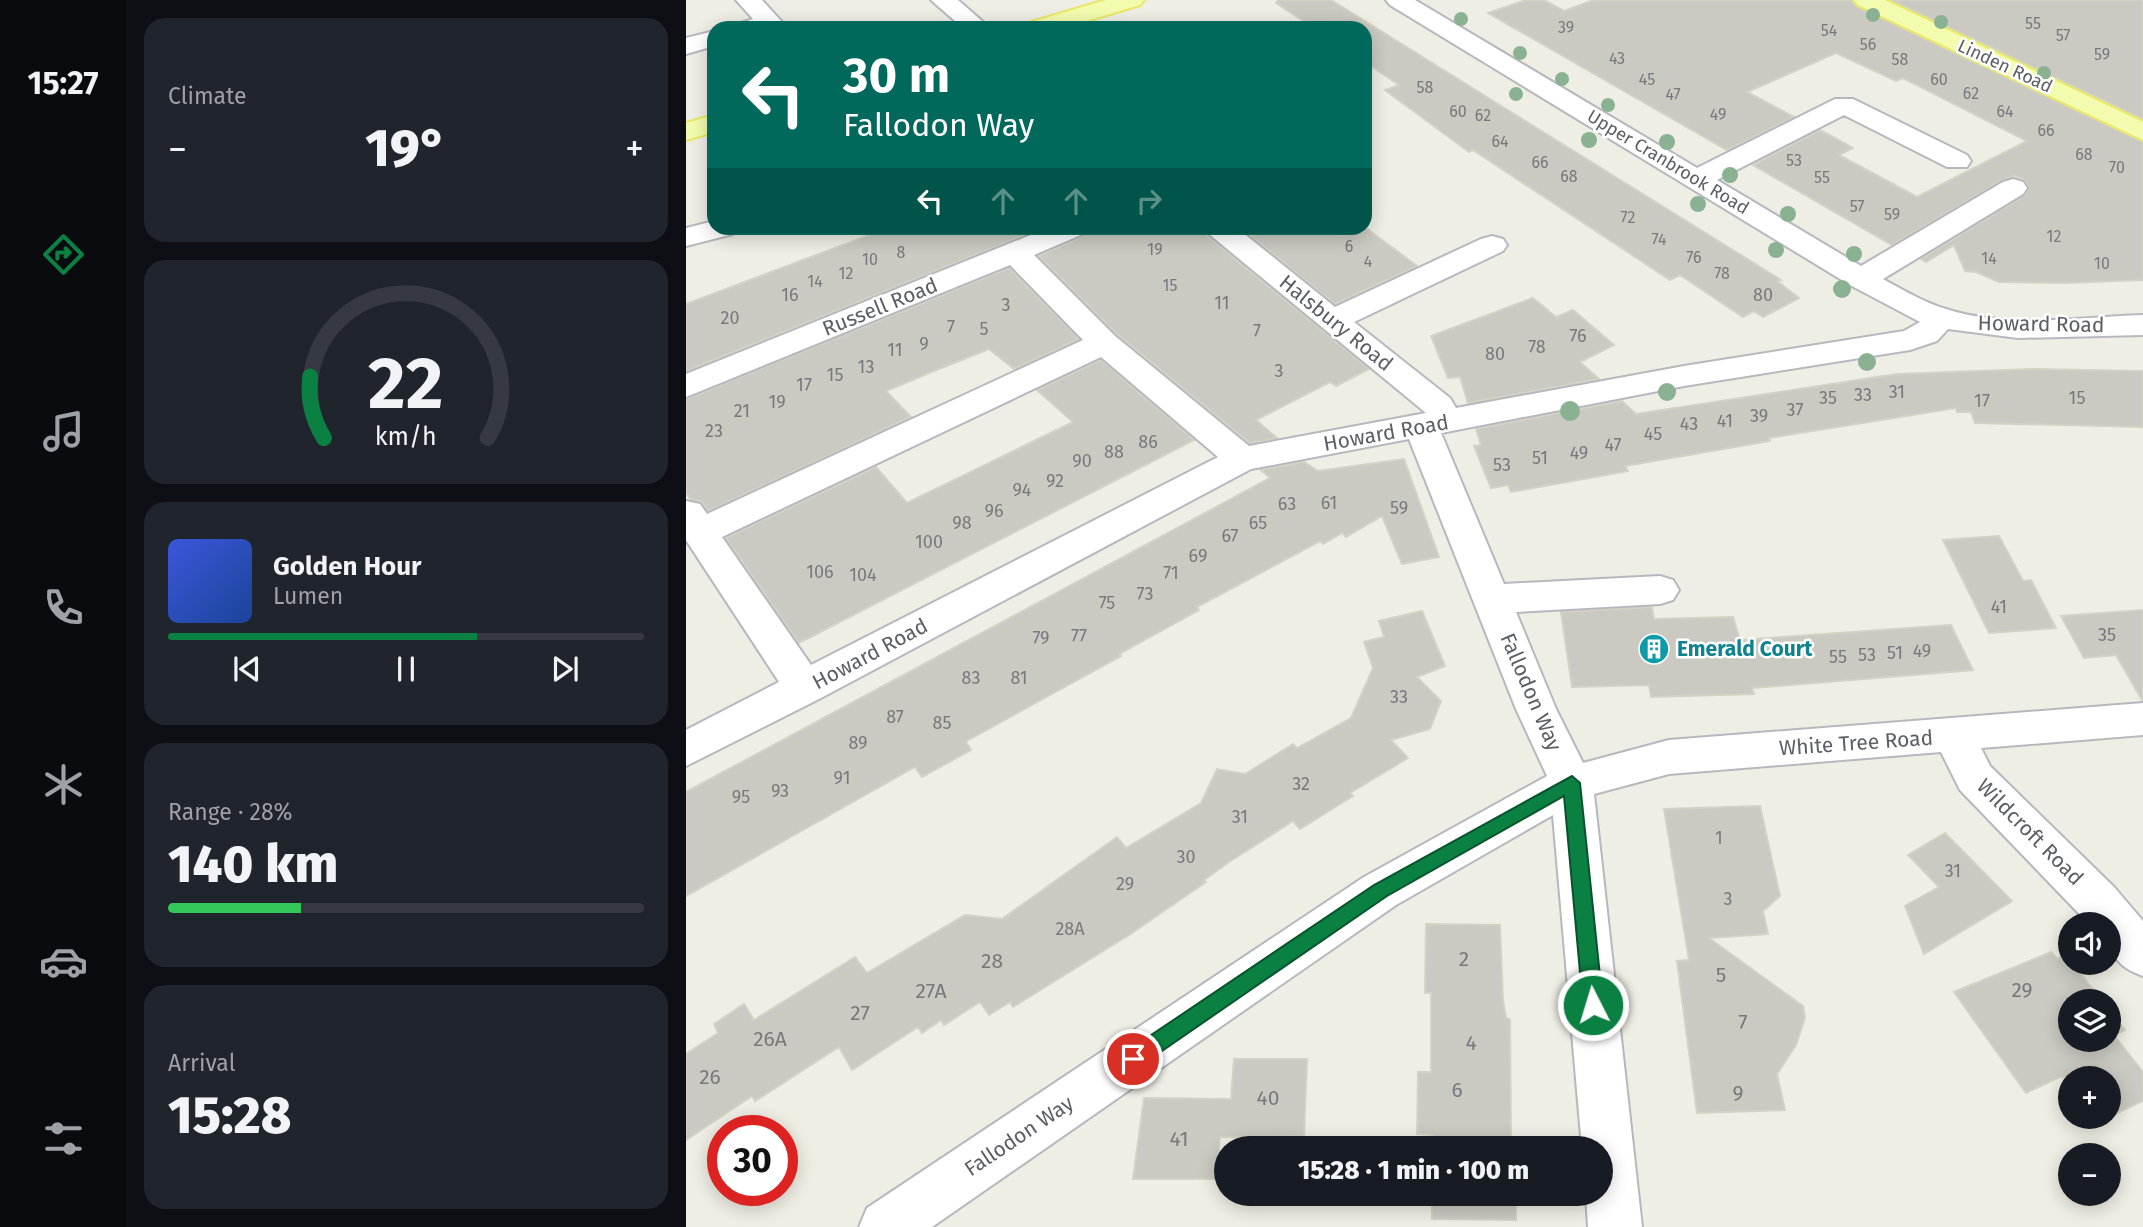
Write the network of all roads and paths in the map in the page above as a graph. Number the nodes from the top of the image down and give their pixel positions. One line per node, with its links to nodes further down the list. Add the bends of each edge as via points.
1 (748, 0): 6 (street)
2 (943, 0): 7 (street)
3 (1132, 0): 8 (main road)
4 (1398, 0): 15 (street, Upper Cranbrook Road)
5 (1866, 0): 13 (main road, Linden Road)
6 (769, 21)
7 (969, 21)
8 (1061, 21)
9 (707, 40): 10 (street)
10 (686, 46)
11 (707, 126): 12 (main road)
12 (686, 132)
13 (2143, 132)
14 (1957, 161): 15 (street, via 1844,105)
15 (1697, 179): 23 (street, Upper Cranbrook Road)
16 (2012, 188): 23 (street)
17 (707, 232): 20 (street)
18 (1056, 235): 22 (street, Russell Road)
19 (1228, 235): 25 (street, Halsbury Road)
20 (686, 237)
21 (1492, 245): 25 (street)
22 (1014, 252): 27 (street); 28 (street, Russell Road)
23 (1861, 279): 24 (street, Upper Cranbrook Road)
24 (1941, 318): 26 (street, Howard Road, via 1997,328); 29 (street, Howard Road, via 1926,334 1910,340 1684,376)
25 (1332, 320): 29 (street, Halsbury Road, via 1438,406)
26 (2143, 325)
27 (1104, 343): 30 (street); 31 (street)
28 (686, 386)
29 (1434, 424): 30 (street, Howard Road); 33 (street, Fallodon Way)
30 (1241, 459): 34 (street, Howard Road)
31 (693, 522): 34 (street)
32 (1660, 590): 33 (street)
33 (1491, 599): 38 (street, Fallodon Way)
34 (805, 688): 37 (street, Howard Road)
35 (2143, 719): 36 (street, White Tree Road)
36 (1954, 735): 38 (street, White Tree Road, via 1669,757); 39 (street, Wildcroft Road, via 1975,778 2098,901)
37 (686, 749)
38 (1572, 783): 40 (street, Fallodon Way, via 1380,891); 41 (street)
39 (2143, 955)
40 (886, 1227)
41 (1615, 1227)

